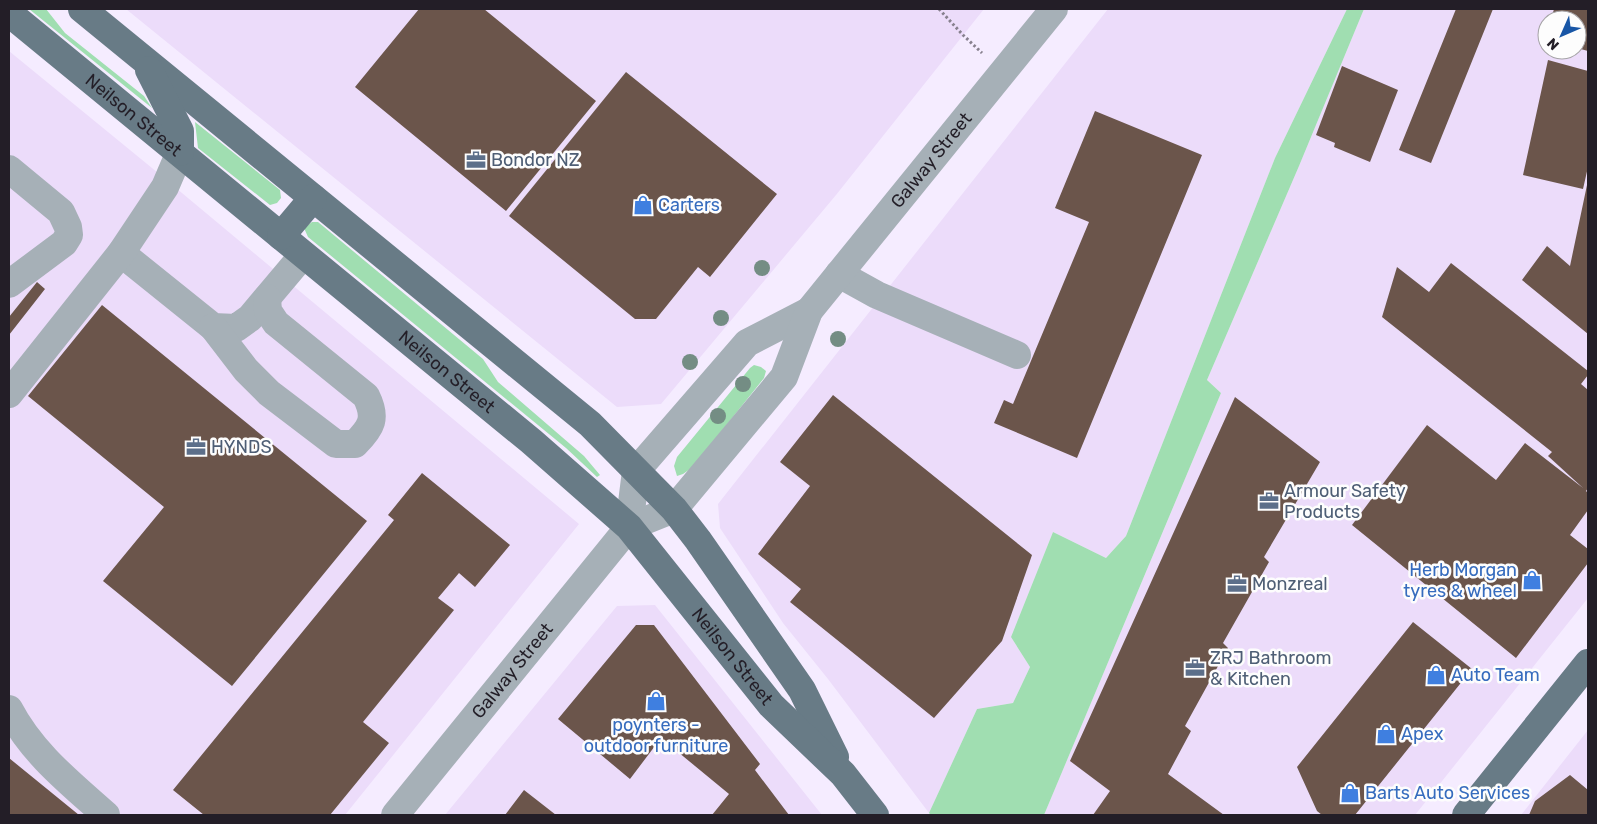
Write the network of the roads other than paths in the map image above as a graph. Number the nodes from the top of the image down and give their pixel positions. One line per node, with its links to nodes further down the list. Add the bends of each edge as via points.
1 (82, 9): 4 (main road, Neilson Street)
2 (1054, 9): 11 (street, Galway Street)
3 (9, 13): 5 (main road, Neilson Street)
4 (144, 60): 5 (main road, via 180,131); 7 (main road, Neilson Street)
5 (180, 152): 8 (main road, Neilson Street); 9 (street, via 165,187)
6 (9, 169): 12 (street, via 61,212 68,226 64,243)
7 (313, 198): 8 (main road); 18 (main road, Neilson Street, via 590,424)
8 (281, 236): 10 (main road, Neilson Street)
9 (121, 253): 15 (street); 17 (street)
10 (303, 255): 13 (street); 20 (main road, Neilson Street, via 531,441)
11 (839, 274): 14 (street, Galway Street); 16 (street, via 877,295)
12 (9, 284)
13 (267, 298): 15 (street, via 250,318 236,328); 15 (street, via 268,311 276,323 366,396 372,408 371,422 355,444 336,444 269,393)
14 (809, 311): 18 (street, Galway Street, via 747,343); 19 (street, Galway Street, via 784,377)
15 (212, 327)
16 (1016, 355)
17 (13, 384)
18 (636, 471): 19 (main road, Neilson Street); 20 (street)
19 (674, 509): 20 (street, Galway Street); 23 (main road, Neilson Street, via 802,690)
20 (629, 527): 23 (main road, Neilson Street, via 771,705); 25 (street, Galway Street)
21 (1588, 663): 27 (main road)
22 (9, 710): 24 (street, via 19,729 51,766)
23 (843, 774): 26 (main road, Neilson Street)
24 (106, 815)
25 (395, 815)
26 (875, 815)
27 (1466, 815)

